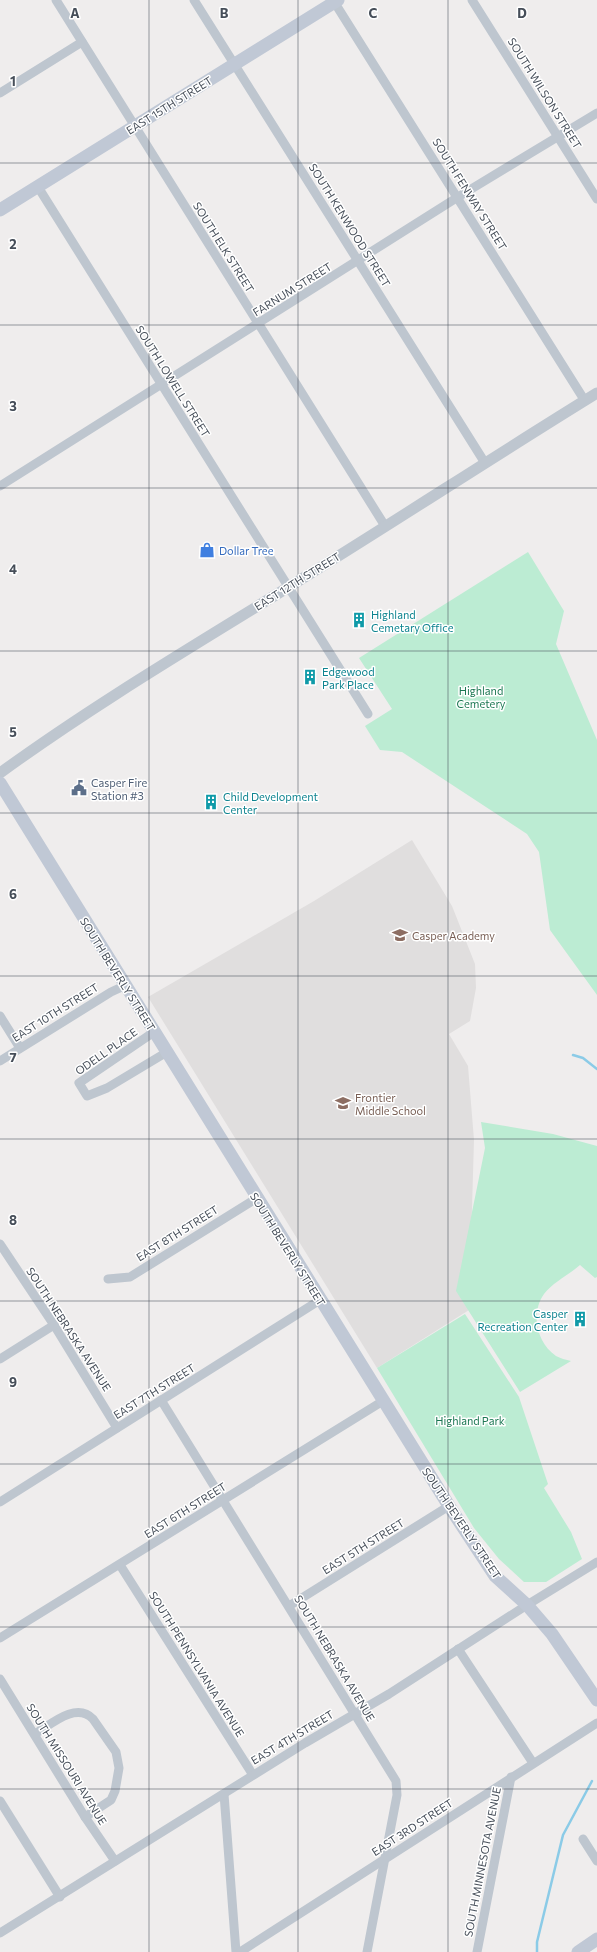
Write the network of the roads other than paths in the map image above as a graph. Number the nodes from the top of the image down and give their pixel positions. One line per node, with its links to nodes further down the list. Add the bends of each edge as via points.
1 (56, 0): 5 (street, SOUTH ELK STREET)
2 (194, 0): 6 (street, SOUTH KENWOOD STREET)
3 (472, 0): 10 (street, SOUTH WILSON STREET)
4 (335, 1): 6 (main road, EAST 15TH STREET); 12 (street, SOUTH FENWAY STREET)
5 (82, 42): 7 (street); 9 (street, SOUTH ELK STREET)
6 (234, 64): 9 (main road, EAST 15TH STREET); 15 (street, SOUTH KENWOOD STREET)
7 (0, 93)
8 (597, 113): 10 (street, FARNUM STREET)
9 (134, 127): 11 (main road, EAST 15TH STREET); 16 (street, SOUTH ELK STREET)
10 (558, 137): 12 (street, FARNUM STREET); 13 (street, SOUTH WILSON STREET)
11 (38, 187): 14 (main road, EAST 15TH STREET); 17 (street, SOUTH LOWELL STREET)
12 (458, 197): 15 (street, FARNUM STREET); 19 (street, SOUTH FENWAY STREET)
13 (597, 199)
14 (0, 210)
15 (358, 262): 16 (street, FARNUM STREET); 20 (street, SOUTH KENWOOD STREET)
16 (258, 324): 17 (street, FARNUM STREET); 22 (street, SOUTH ELK STREET)
17 (161, 385): 21 (street, FARNUM STREET); 23 (street, SOUTH LOWELL STREET)
18 (597, 393): 19 (street, EAST 12TH STREET)
19 (585, 401): 20 (street, EAST 12TH STREET)
20 (485, 463): 22 (street, EAST 12TH STREET)
21 (0, 486)
22 (385, 526): 23 (street, EAST 12TH STREET)
23 (288, 587): 24 (street, SOUTH LOWELL STREET); 25 (street, EAST 12TH STREET, via 96,706)
24 (368, 714)
25 (0, 773)
26 (0, 783): 27 (main road, SOUTH BEVERLY STREET)
27 (124, 986): 29 (main road, SOUTH BEVERLY STREET); 30 (street, EAST 10TH STREET)
28 (0, 1016): 30 (street)
29 (154, 1032): 31 (main road, SOUTH BEVERLY STREET); 31 (street, ODELL PLACE, via 79,1082 87,1096 107,1088)
30 (20, 1048): 32 (street, EAST 10TH STREET)
31 (167, 1052): 33 (main road, SOUTH BEVERLY STREET)
32 (0, 1061)
33 (257, 1198): 35 (street, EAST 8TH STREET, via 130,1277); 36 (main road, SOUTH BEVERLY STREET)
34 (0, 1244): 37 (street, SOUTH NEBRASKA AVENUE)
35 (108, 1279)
36 (320, 1300): 39 (street, EAST 7TH STREET); 40 (main road, SOUTH BEVERLY STREET)
37 (54, 1326): 38 (street); 41 (street, SOUTH NEBRASKA AVENUE)
38 (0, 1359)
39 (161, 1400): 41 (street, EAST 7TH STREET); 42 (street, SOUTH NEBRASKA AVENUE)
40 (383, 1401): 42 (street, EAST 6TH STREET); 44 (main road, SOUTH BEVERLY STREET)
41 (118, 1428): 43 (street, EAST 7TH STREET)
42 (222, 1501): 46 (street, EAST 6TH STREET); 48 (street, SOUTH NEBRASKA AVENUE)
43 (0, 1502)
44 (448, 1506): 47 (main road, SOUTH BEVERLY STREET, via 495,1576); 48 (street, EAST 5TH STREET)
45 (597, 1562): 47 (street, EAST 4TH STREET)
46 (120, 1565): 49 (street, EAST 6TH STREET); 57 (street, SOUTH PENNSYLVANIA AVENUE)
47 (527, 1605): 50 (street, EAST 4TH STREET); 52 (main road, SOUTH BEVERLY STREET, via 563,1647)
48 (289, 1606): 53 (street, SOUTH NEBRASKA AVENUE)
49 (0, 1638)
50 (458, 1649): 53 (street, EAST 4TH STREET); 56 (street)
51 (1, 1685): 55 (street, SOUTH MISSOURI AVENUE)
52 (597, 1700)
53 (354, 1714): 57 (street, EAST 4TH STREET); 63 (street, SOUTH NEBRASKA AVENUE, via 393,1774 398,1788)
54 (597, 1723): 56 (street, EAST 3RD STREET)
55 (35, 1734): 61 (street, SOUTH MISSOURI AVENUE); 61 (street, via 65,1716 78,1712 89,1715 116,1752 119,1768 115,1791 107,1804)
56 (533, 1763): 58 (street, EAST 3RD STREET)
57 (253, 1775): 59 (street, EAST 4TH STREET)
58 (512, 1777): 63 (street, EAST 3RD STREET); 72 (street, SOUTH MINNESOTA AVENUE)
59 (224, 1794): 64 (street, EAST 4TH STREET); 69 (street)
60 (0, 1801): 66 (street)
61 (85, 1817): 64 (street, SOUTH MISSOURI AVENUE)
62 (583, 1839): 65 (street)
63 (383, 1860): 70 (street, EAST 3RD STREET); 71 (street, SOUTH NEBRASKA AVENUE)
64 (115, 1861): 66 (street, EAST 4TH STREET)
65 (597, 1861)
66 (60, 1897): 67 (street, EAST 4TH STREET)
67 (0, 1933)
68 (597, 1939): 73 (main road)
69 (236, 1952)
70 (240, 1952)
71 (367, 1952)
72 (477, 1952)
73 (578, 1952)

